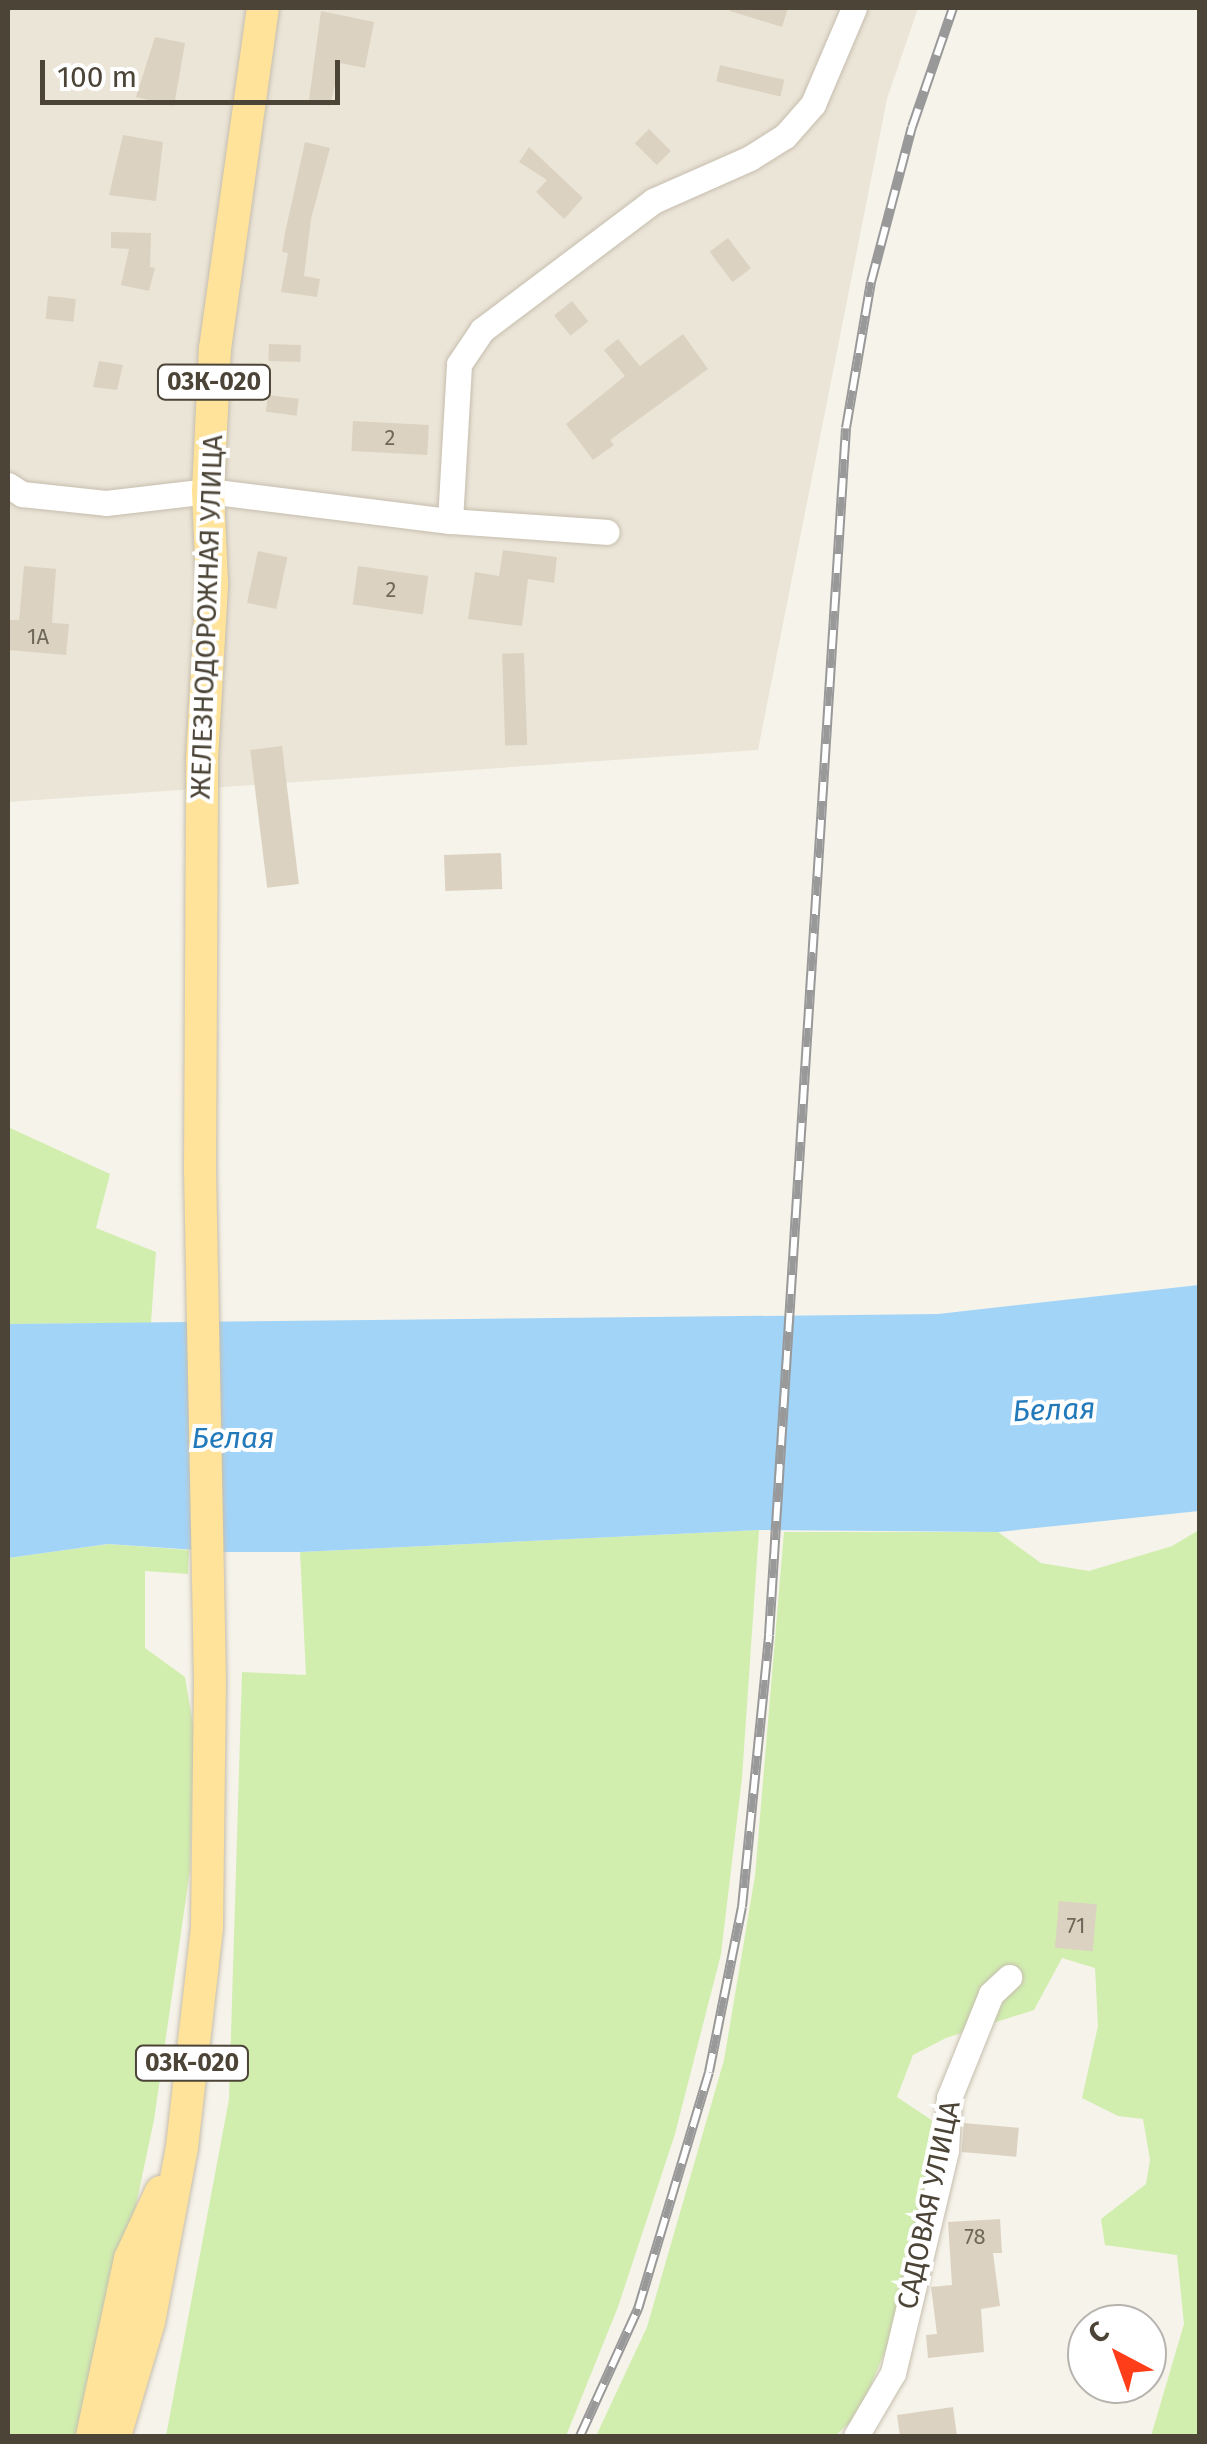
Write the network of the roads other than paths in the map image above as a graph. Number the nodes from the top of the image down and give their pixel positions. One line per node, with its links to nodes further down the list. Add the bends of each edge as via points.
1 (263, 8): 4 (main road, ЖЕЛЕЗНОДОРОЖНАЯ УЛИЦА / 03К-020, via 216,350)
2 (854, 8): 5 (street, via 813,104 785,136 653,201 482,330 459,364)
3 (8, 485): 4 (street, via 22,494 106,503)
4 (208, 491): 5 (street); 8 (main road, ЖЕЛЕЗНОДОРОЖНАЯ УЛИЦА / 03К-020, via 212,583 202,758 200,1170 210,1681 207,1926)
5 (450, 521): 6 (street)
6 (608, 532)
7 (1009, 1977): 11 (street, САДОВАЯ УЛИЦА, via 991,1994 950,2098 946,2150 892,2374)
8 (182, 2147): 9 (main road, via 130,2258); 10 (main road, 03К-020, via 149,2322)
9 (92, 2436)
10 (114, 2436)
11 (856, 2436)

